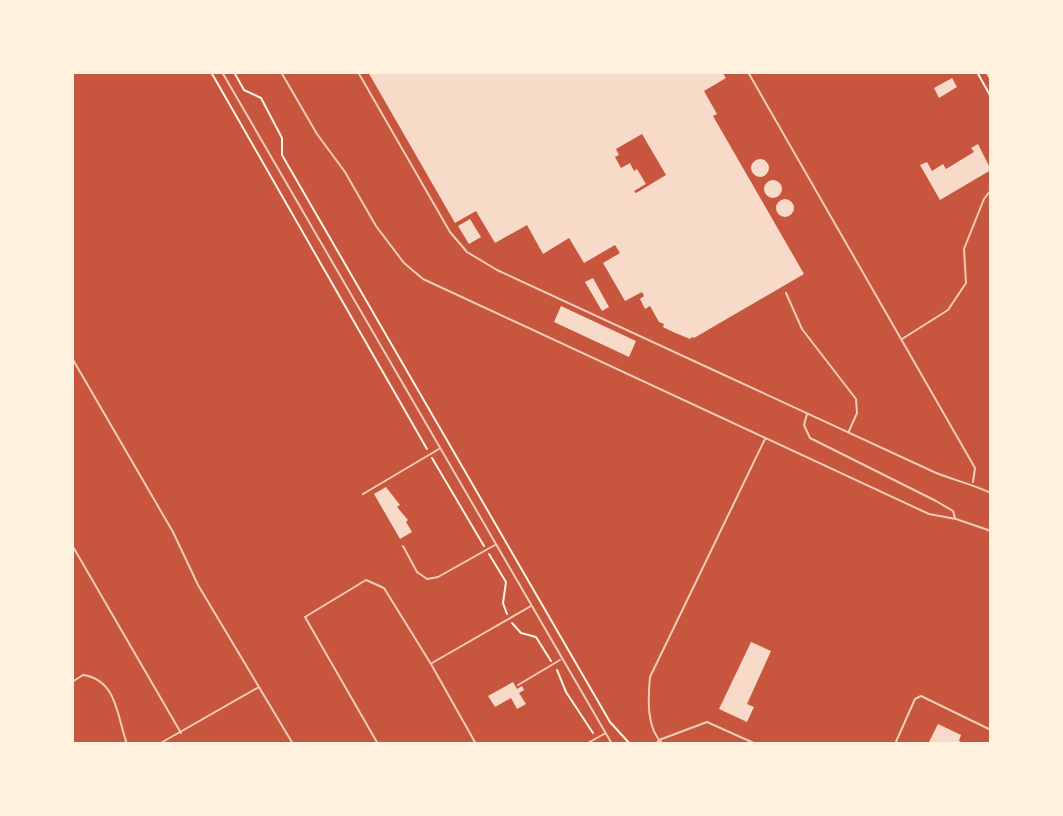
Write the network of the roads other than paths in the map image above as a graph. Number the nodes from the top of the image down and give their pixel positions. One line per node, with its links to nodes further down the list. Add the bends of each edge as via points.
1 (222, 72): 14 (lane)
2 (281, 72): 13 (lane, via 376,226 423,279)
3 (358, 72): 11 (lane, via 450,232 467,252)
4 (748, 72): 9 (lane)
5 (987, 72): 6 (street)
6 (991, 78)
7 (991, 190): 9 (lane, via 964,249 966,283 948,310)
8 (786, 293): 12 (lane, via 802,329 856,399)
9 (902, 339): 15 (lane, via 975,468)
10 (72, 358): 28 (lane)
11 (808, 414): 12 (lane); 18 (lane, via 804,425 810,438 936,501)
12 (849, 433): 15 (lane)
13 (765, 437): 18 (lane, via 929,514); 32 (lane, via 650,677 647,705)
14 (440, 449): 17 (lane); 20 (lane)
15 (972, 484): 16 (lane)
16 (991, 493)
17 (363, 494)
18 (956, 519): 19 (lane)
19 (991, 531)
20 (496, 544): 22 (lane, via 427,579); 23 (lane)
21 (72, 545): 30 (lane)
22 (403, 546)
23 (532, 606): 24 (lane); 25 (lane)
24 (561, 660): 27 (lane); 31 (lane)
25 (431, 664): 36 (lane, via 384,588 366,580 305,617); 37 (lane)
26 (72, 682): 33 (lane, via 95,676 107,688 117,703)
27 (518, 685)
28 (260, 687): 30 (lane); 35 (lane)
29 (991, 730): 41 (lane, via 921,696)
30 (181, 733): 34 (lane)
31 (605, 733): 38 (lane); 39 (lane)
32 (660, 743): 40 (lane, via 707,722)
33 (127, 744)
34 (159, 744)
35 (293, 744)
36 (378, 744)
37 (476, 744)
38 (586, 744)
39 (612, 744)
40 (756, 744)
41 (895, 744)

